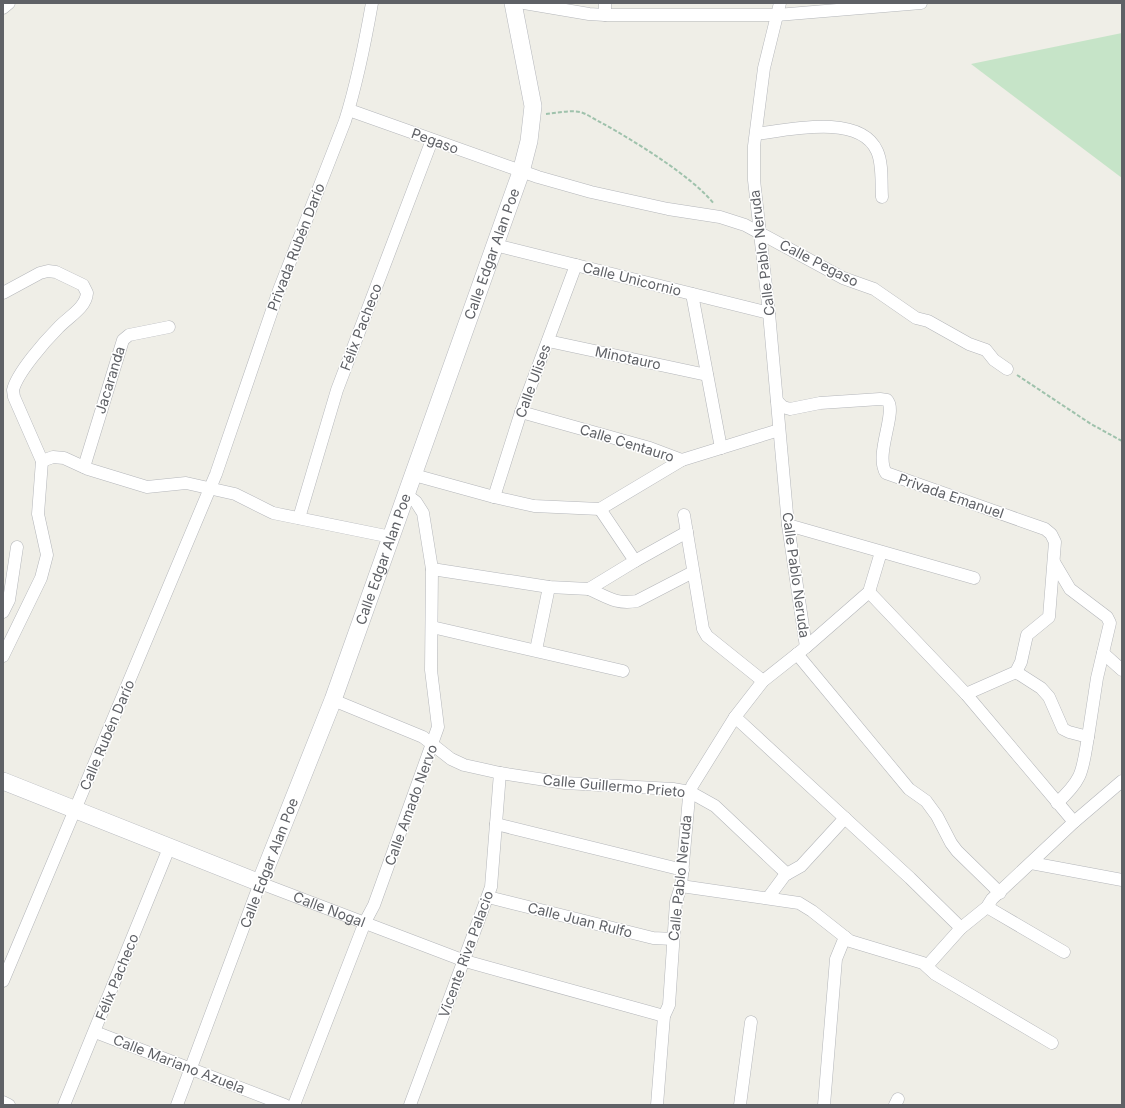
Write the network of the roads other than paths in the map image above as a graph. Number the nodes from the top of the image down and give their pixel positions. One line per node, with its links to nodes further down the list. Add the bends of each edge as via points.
1 (9, 3): 8 (street)
2 (372, 3): 11 (street, Privada Rubén Darío)
3 (513, 3): 14 (street, Calle Edgar Alan Poe, via 533,115)
4 (524, 3): 10 (street)
5 (605, 3): 10 (street)
6 (921, 3): 7 (street)
7 (908, 4): 9 (street)
8 (3, 8)
9 (778, 9): 10 (street); 12 (street, Calle Pablo Neruda, via 764,68)
10 (605, 15)
11 (348, 110): 13 (street, Pegaso); 34 (street, Privada Rubén Darío, via 279,290)
12 (756, 134): 15 (street, via 823,127 844,128 860,133 878,152); 16 (street, Calle Pablo Neruda, via 754,180)
13 (432, 140): 14 (street, Pegaso); 39 (street, Félix Pacheco, via 337,390)
14 (521, 172): 16 (street, Calle Pegaso, via 591,192 668,209 720,217); 17 (street, Calle Edgar Alan Poe)
15 (882, 197)
16 (760, 232): 21 (street, Calle Pablo Neruda); 24 (street, Calle Pegaso, via 843,278 874,289 916,318 928,321 969,344 986,350 994,360)
17 (495, 245): 18 (street, Calle Unicornio); 33 (street, Calle Edgar Alan Poe)
18 (576, 265): 20 (street, Calle Unicornio); 23 (street, Calle Ulises)
19 (3, 293): 31 (street, via 48,271 83,285 87,293 86,301 46,341 14,388 14,397)
20 (692, 294): 21 (street, Calle Unicornio); 25 (street)
21 (770, 313): 26 (street, Calle Pablo Neruda)
22 (169, 327): 32 (street, Jacaranda, via 129,335 123,340)
23 (548, 341): 25 (street, Minotauro); 27 (street, Calle Ulises)
24 (1007, 368)
25 (707, 375): 29 (street)
26 (778, 401): 28 (street, Calle Pablo Neruda); 45 (street, Privada Emanuel, via 783,407 790,409 820,403 886,400 890,408 883,450 886,473 1045,529 1055,542)
27 (521, 412): 30 (street, Calle Centauro, via 650,448); 36 (street, Calle Ulises)
28 (779, 430): 29 (street, Calle Centauro); 40 (street, Calle Pablo Neruda)
29 (721, 448): 30 (street, Calle Centauro)
30 (682, 460): 37 (street)
31 (42, 461): 32 (street, via 58,457); 58 (street, via 38,514 47,550 46,559 41,578)
32 (84, 467): 34 (street, via 146,487 183,483)
33 (414, 475): 35 (street, Calle Edgar Alan Poe); 36 (street)
34 (210, 488): 39 (street, via 235,494 267,511); 73 (street, Calle Rubén Darío)
35 (407, 495): 42 (street, Calle Edgar Alan Poe); 47 (street, Calle Amado Nervo, via 416,502 423,513)
36 (494, 497): 37 (street, via 534,506)
37 (600, 508): 46 (street)
38 (684, 515): 41 (street)
39 (299, 518): 42 (street)
40 (788, 525): 44 (street); 56 (street, Calle Pablo Neruda)
41 (687, 532): 46 (street); 48 (street)
42 (391, 537): 64 (street, Calle Edgar Alan Poe)
43 (17, 547): 53 (street, via 9,600)
44 (881, 552): 49 (street); 52 (street)
45 (1054, 560): 57 (street, via 1070,589 1107,617 1110,630); 61 (street, Privada Emanuel, via 1050,611 1046,620 1027,635)
46 (635, 561): 51 (street)
47 (432, 569): 50 (street); 54 (street, Calle Amado Nervo)
48 (693, 572): 51 (street, via 637,601 621,603); 62 (street, via 702,629 707,636)
49 (974, 578)
50 (549, 587): 51 (street); 55 (street)
51 (589, 589)
52 (869, 592): 56 (street); 63 (street)
53 (3, 612)
54 (432, 627): 55 (street); 67 (street, Calle Amado Nervo, via 432,670 438,727)
55 (536, 650): 60 (street)
56 (802, 651): 62 (street, Calle Pablo Neruda); 84 (street, via 909,789 926,801 957,851)
57 (1103, 653): 59 (street); 66 (street)
58 (3, 656)
59 (1122, 670)
60 (623, 671)
61 (1016, 672): 63 (street); 66 (street, via 1049,697 1063,729)
62 (763, 681): 65 (street, Calle Pablo Neruda)
63 (966, 694): 72 (street)
64 (334, 700): 67 (street, Calle Guillermo Prieto); 82 (street, Calle Edgar Alan Poe)
65 (735, 717): 71 (street, Calle Pablo Neruda, via 697,776); 74 (street)
66 (1088, 736): 72 (street, via 1081,776)
67 (433, 743): 68 (street, Calle Guillermo Prieto, via 458,763); 88 (street, Calle Amado Nervo, via 374,905)
68 (500, 773): 71 (street, Calle Guillermo Prieto, via 565,783); 76 (street, Vicente Riva Palacio)
69 (3, 781): 73 (street, Calle Nogal)
70 (1122, 781): 75 (street)
71 (690, 792): 79 (street, Calle Pablo Neruda); 80 (street, Calle Guillermo Prieto, via 715,806)
72 (1057, 803): 75 (street)
73 (75, 811): 77 (street, Calle Nogal); 95 (street, Calle Rubén Darío)
74 (845, 818): 80 (street, via 801,866); 89 (street)
75 (1074, 822): 78 (street)
76 (496, 824): 79 (street); 85 (street, Vicente Riva Palacio)
77 (169, 848): 82 (street, Calle Nogal); 98 (street, Félix Pacheco)
78 (1031, 863): 81 (street); 84 (street)
79 (683, 870): 83 (street, Calle Pablo Neruda)
80 (787, 874): 86 (street)
81 (1122, 880)
82 (260, 883): 88 (street, Calle Nogal); 100 (street, Calle Edgar Alan Poe)
83 (681, 886): 86 (street); 91 (street, Calle Pablo Neruda, via 676,902)
84 (1000, 893): 87 (street, via 992,898)
85 (488, 897): 91 (street, Calle Juan Rulfo, via 653,938); 93 (street, Vicente Riva Palacio)
86 (768, 898): 90 (street, via 805,907)
87 (987, 907): 89 (street); 92 (street)
88 (365, 922): 93 (street, Calle Nogal); 106 (street, Calle Amado Nervo)
89 (961, 928): 94 (street)
90 (845, 938): 94 (street); 110 (street, via 836,959)
91 (673, 939): 96 (street, Calle Pablo Neruda, via 669,1005)
92 (1064, 952)
93 (465, 961): 96 (street, Calle Nogal); 107 (street, Vicente Riva Palacio)
94 (927, 966): 99 (street, via 935,974)
95 (3, 981)
96 (664, 1016): 108 (street, Calle Pablo Neruda)
97 (751, 1022): 109 (street)
98 (95, 1032): 100 (street, Calle Mariano Azuela); 103 (street, Félix Pacheco)
99 (1052, 1044)
100 (191, 1070): 104 (street, Calle Edgar Alan Poe); 105 (street, Calle Mariano Azuela)
101 (3, 1102): 102 (street)
102 (9, 1105)
103 (64, 1105)
104 (176, 1105)
105 (285, 1105)
106 (294, 1105)
107 (410, 1105)
108 (657, 1105)
109 (740, 1105)
110 (824, 1105)

